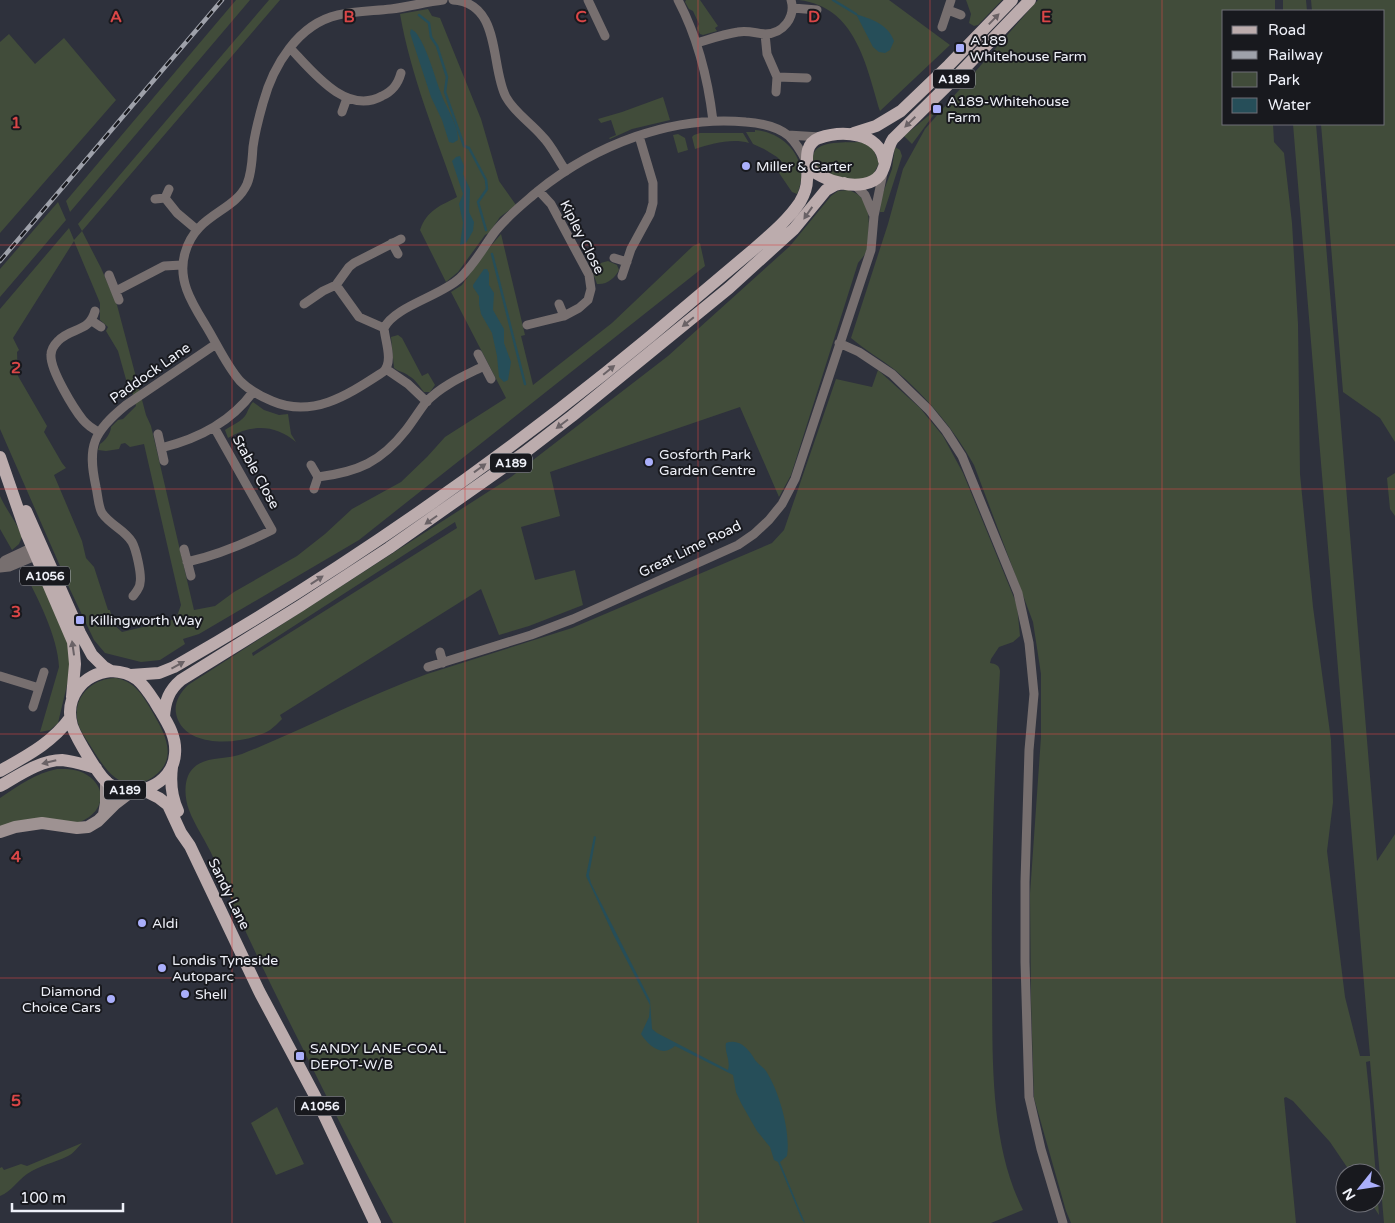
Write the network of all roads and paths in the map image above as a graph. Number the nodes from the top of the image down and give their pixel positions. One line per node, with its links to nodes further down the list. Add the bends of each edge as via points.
1 (443, 0): 17 (street, via 328,18 308,29)
2 (453, 0): 8 (street)
3 (588, 0): 15 (street)
4 (678, 0): 16 (street)
5 (951, 0): 11 (street)
6 (1012, 0): 25 (main road, A189, one-way to 6, via 876,126 901,112)
7 (1030, 0): 30 (main road, A189, one-way to 30, via 893,139)
8 (470, 2): 31 (street, via 490,30 505,96 544,138)
9 (792, 4): 10 (street); 14 (street, via 790,19 783,27)
10 (817, 10)
11 (948, 10): 12 (street); 13 (street)
12 (961, 15)
13 (942, 27)
14 (765, 34): 16 (street, via 740,31); 18 (street, via 767,54)
15 (605, 36)
16 (697, 43): 24 (street)
17 (290, 48): 22 (street, via 322,80); 36 (street, via 263,101 246,186 240,195)
18 (777, 77): 19 (street); 21 (street)
19 (807, 78)
20 (402, 80): 22 (street, via 372,101)
21 (776, 92)
22 (347, 98): 23 (street)
23 (342, 112)
24 (713, 121): 26 (street, via 753,123); 27 (street)
25 (849, 134): 28 (main road); 30 (main road, via 872,140 880,148)
26 (788, 135): 28 (street); 29 (street)
27 (639, 136): 31 (street, via 600,151); 41 (street, via 653,183 653,203)
28 (827, 136): 29 (main road, via 811,144 806,154)
29 (807, 163): 32 (main road, via 822,177); 82 (main road, A189, one-way to 29, via 168,670 192,657 386,534 525,435 653,336 772,233 801,199 807,185)
30 (884, 165): 32 (main road, via 878,177 871,182); 35 (street, Great Lime Road)
31 (566, 171): 34 (street)
32 (850, 184): 35 (street, via 868,200); 87 (main road, A189, one-way to 87, via 835,185 826,190 794,229 729,288 524,453 381,554 181,680 170,692)
33 (170, 189): 36 (street, via 160,199)
34 (539, 190): 49 (street, Kipley Close, via 551,204 591,282 590,296 584,305); 53 (street, via 500,225 459,279 397,314)
35 (874, 216): 54 (street, Great Lime Road, via 871,250)
36 (196, 230): 42 (street, via 190,237)
37 (401, 238): 38 (street)
38 (392, 243): 39 (street); 45 (street, via 354,263)
39 (398, 254)
40 (614, 258): 41 (street)
41 (627, 262): 44 (street)
42 (182, 265): 43 (street, via 164,266 118,296); 55 (street, via 186,290)
43 (109, 275)
44 (622, 276)
45 (336, 285): 46 (street); 53 (street, via 359,317)
46 (304, 304)
47 (559, 304): 49 (street)
48 (95, 311): 50 (street)
49 (564, 316): 51 (street, Kipley Close)
50 (92, 321): 52 (street); 63 (street, via 57,342 51,357 57,376 77,411 89,426)
51 (527, 325)
52 (102, 327)
53 (384, 328): 58 (street, via 389,362)
54 (839, 343): 78 (street, Great Lime Road, via 795,479 778,509 754,534 727,551 592,612); 99 (street, via 892,374 946,431 965,464 1018,593 1029,643 1034,694 1025,891 1029,1097)
55 (216, 344): 60 (street, via 239,380); 63 (street, Paddock Lane, via 126,405)
56 (478, 354): 57 (street)
57 (484, 366): 59 (street); 61 (street, via 451,382)
58 (386, 369): 60 (street, via 332,402 308,408 276,403); 61 (street)
59 (492, 379)
60 (253, 392): 62 (street, Stable Close, via 240,408)
61 (427, 402): 69 (street, via 395,444 377,460 356,470)
62 (214, 427): 65 (street, Stable Close, via 188,440); 73 (street, Stable Close, via 272,530 211,557)
63 (99, 432): 76 (street, Paddock Lane, via 91,454 101,511 110,524 132,542 140,576)
64 (158, 434): 65 (street)
65 (161, 448): 67 (street)
66 (0, 457): 71 (main road, A1056)
67 (164, 461)
68 (311, 465): 69 (street)
69 (318, 477): 70 (street)
70 (314, 489)
71 (39, 549): 74 (street, via 9,567); 80 (main road, A1056, via 92,654); 85 (main road, A1056, one-way to 71, via 73,642)
72 (184, 549): 73 (street)
73 (187, 562): 75 (street)
74 (0, 566)
75 (190, 576)
76 (139, 592)
77 (440, 652): 78 (street)
78 (443, 662): 79 (street, Great Lime Road)
79 (428, 667)
80 (111, 671): 82 (main road, A189); 85 (main road, A189, via 89,678)
81 (44, 672): 84 (street)
82 (131, 674): 87 (main road, via 144,686)
83 (0, 676): 84 (street)
84 (39, 688): 86 (street)
85 (72, 697): 88 (main road, A189)
86 (33, 707)
87 (164, 717): 89 (main road, via 175,746)
88 (70, 718): 90 (main road, A189, via 74,732); 91 (main road, via 47,744)
89 (172, 767): 94 (main road, A189, via 158,783); 97 (main road, Sandy Lane / A1056, via 172,797)
90 (96, 768): 92 (main road, A189); 93 (main road, A189, one-way to 93, via 69,761 52,761)
91 (0, 771)
92 (106, 782): 94 (main road, A189, via 120,789); 95 (main road)
93 (0, 786)
94 (138, 791): 95 (main road); 97 (main road, Sandy Lane / A1056, via 159,798 168,805)
95 (104, 814): 96 (main road, via 83,828 42,823)
96 (0, 832)
97 (190, 846): 98 (main road, Sandy Lane / A1056)
98 (375, 1223)
99 (1063, 1223)

